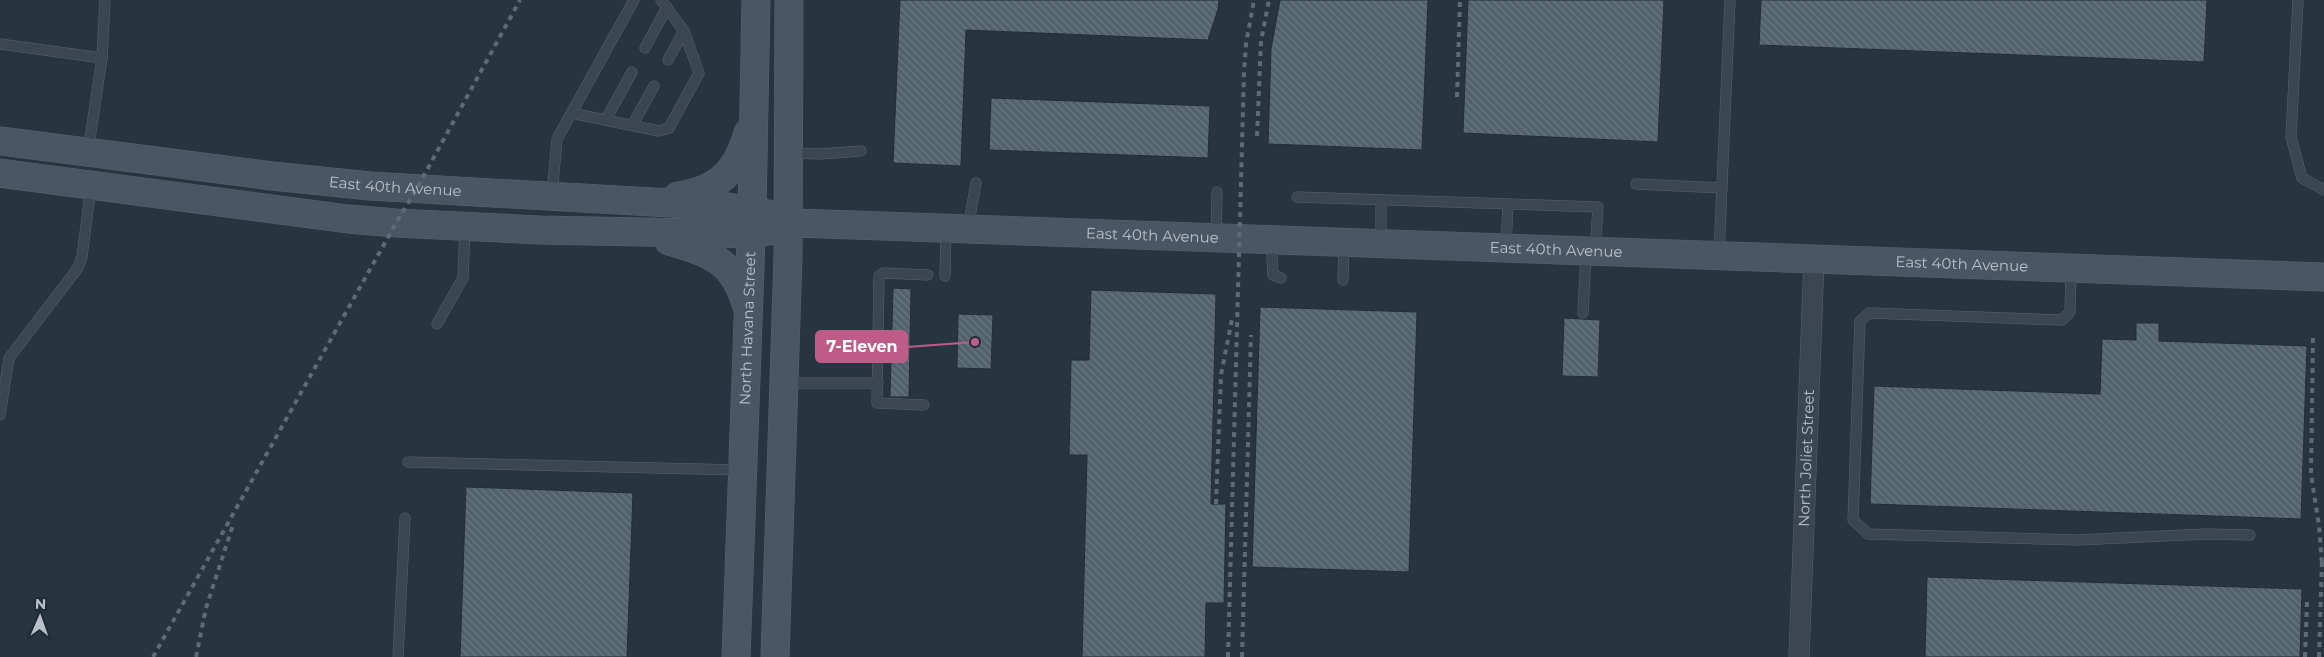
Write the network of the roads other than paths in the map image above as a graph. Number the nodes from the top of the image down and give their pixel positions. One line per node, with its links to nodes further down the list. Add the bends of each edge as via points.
1 (105, 0): 11 (lane)
2 (634, 0): 16 (lane)
3 (756, 0): 15 (street, North Havana Street)
4 (789, 0): 22 (street)
5 (1730, 0): 28 (lane)
6 (2298, 0): 30 (lane, via 2290,137 2302,178)
7 (664, 4): 8 (lane); 10 (lane)
8 (684, 31): 12 (lane); 18 (lane, via 698,68 697,79 669,128 659,131)
9 (0, 44): 11 (lane)
10 (645, 48)
11 (102, 58): 21 (lane)
12 (668, 60)
13 (632, 72): 17 (lane)
14 (654, 86): 18 (lane)
15 (755, 106): 34 (street, via 741,153 727,175 696,194); 37 (street, North Havana Street)
16 (570, 113): 17 (lane); 32 (lane, via 557,139)
17 (606, 119): 18 (lane)
18 (633, 124)
19 (0, 141): 21 (street, East 40th Avenue)
20 (861, 151): 22 (lane)
21 (88, 153): 23 (street, East 40th Avenue)
22 (788, 153): 38 (street)
23 (131, 158): 27 (street); 29 (street); 32 (street, East 40th Avenue, via 370,186)
24 (0, 173): 27 (street, East 40th Avenue)
25 (976, 183): 40 (lane)
26 (1636, 184): 28 (lane)
27 (91, 185): 29 (street, East 40th Avenue); 62 (lane, via 78,268 9,358)
28 (1722, 188): 48 (lane)
29 (127, 190): 39 (street, East 40th Avenue, via 348,219)
30 (2324, 190)
31 (1217, 192): 42 (lane)
32 (552, 196): 34 (street, East 40th Avenue)
33 (1297, 198): 35 (lane)
34 (647, 200): 37 (street, East 40th Avenue)
35 (1381, 200): 36 (lane); 45 (lane)
36 (1508, 204): 46 (lane); 47 (lane, via 1598,207)
37 (751, 222): 38 (street, East 40th Avenue, via 773,214); 41 (street, East 40th Avenue); 56 (street, North Havana Street)
38 (788, 223): 40 (street, East 40th Avenue); 59 (street)
39 (465, 227): 41 (street, East 40th Avenue); 58 (lane, via 463,278)
40 (957, 228): 42 (street, East 40th Avenue); 52 (lane)
41 (631, 232): 56 (street, via 688,246 715,258 732,272)
42 (1216, 239): 43 (street, East 40th Avenue)
43 (1271, 241): 44 (street, East 40th Avenue); 54 (lane, via 1273,275)
44 (1344, 243): 45 (street, East 40th Avenue); 55 (lane)
45 (1380, 244): 46 (street, East 40th Avenue)
46 (1506, 249): 47 (street, East 40th Avenue)
47 (1591, 252): 48 (street, East 40th Avenue); 57 (lane)
48 (1719, 256): 49 (street, East 40th Avenue)
49 (1814, 259): 50 (street, East 40th Avenue); 70 (street, North Joliet Street)
50 (2071, 268): 53 (street, East 40th Avenue); 66 (lane, via 2070,312 2062,320 1869,313 1860,321 1853,520 1868,534 2077,540)
51 (928, 275): 60 (lane, via 884,273 879,276)
52 (946, 276)
53 (2324, 277)
54 (1281, 278)
55 (1343, 280)
56 (748, 311): 64 (street, North Havana Street)
57 (1583, 313)
58 (437, 324)
59 (785, 383): 60 (lane); 69 (street)
60 (878, 383): 61 (lane, via 879,404)
61 (924, 405)
62 (0, 415)
63 (408, 462): 64 (lane)
64 (742, 470): 68 (street, North Havana Street)
65 (405, 518): 67 (lane)
66 (2250, 535)
67 (398, 657)
68 (736, 657)
69 (775, 657)
70 (1799, 657)

